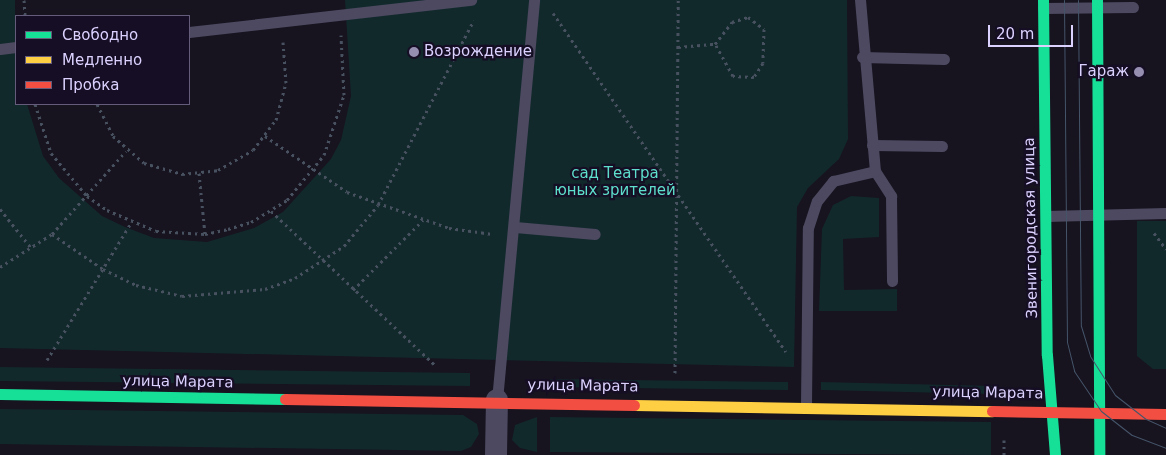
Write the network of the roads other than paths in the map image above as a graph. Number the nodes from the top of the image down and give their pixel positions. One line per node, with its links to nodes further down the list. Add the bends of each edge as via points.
1 (472, 0): 7 (lane)
2 (534, 0): 18 (lane)
3 (860, 0): 10 (lane)
4 (1043, 4): 5 (lane); 17 (street, Звенигородская улица)
5 (1097, 4): 6 (lane); 16 (street)
6 (1133, 7)
7 (190, 32)
8 (15, 47): 9 (lane)
9 (0, 49)
10 (862, 57): 11 (lane); 12 (lane)
11 (944, 59)
12 (872, 144): 13 (lane); 14 (lane)
13 (942, 146)
14 (875, 171): 20 (lane, via 891,196); 23 (lane, via 833,181 816,201 808,228)
15 (1166, 213): 16 (lane)
16 (1098, 214): 17 (lane); 25 (street)
17 (1046, 216): 24 (street, Звенигородская улица)
18 (515, 232): 19 (lane); 22 (lane)
19 (594, 234)
20 (892, 281)
21 (0, 394): 22 (street, улица Марата)
22 (497, 400): 23 (street, улица Марата); 27 (street)
23 (806, 405): 24 (street, улица Марата)
24 (1050, 409): 25 (street, улица Марата); 28 (street, Звенигородская улица)
25 (1101, 410): 26 (street, улица Марата); 29 (street)
26 (1166, 414)
27 (496, 455)
28 (1055, 455)
29 (1100, 455)

